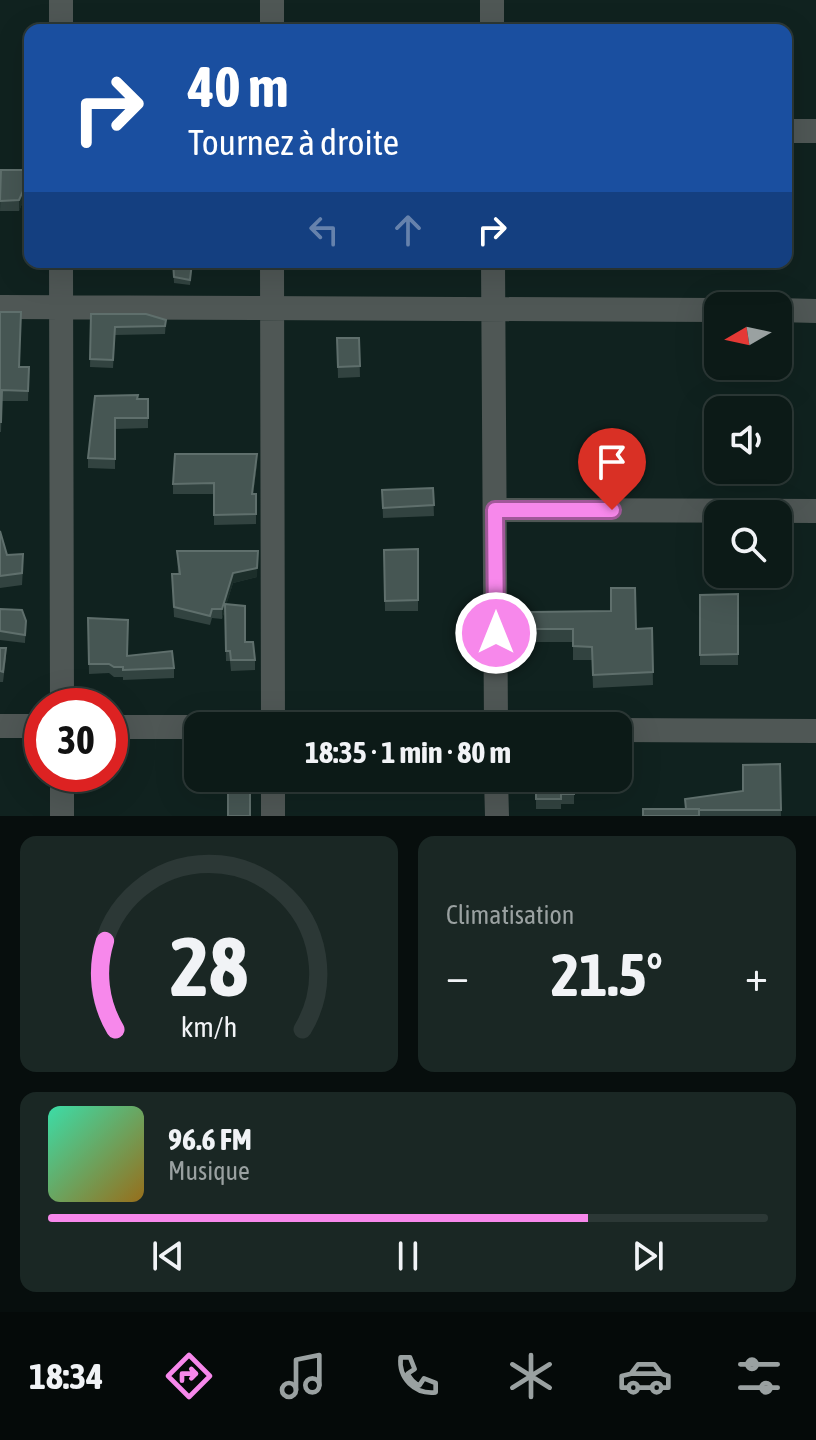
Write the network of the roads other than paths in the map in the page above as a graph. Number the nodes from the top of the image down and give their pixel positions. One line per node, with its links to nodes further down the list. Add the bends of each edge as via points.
1 (61, 0): 4 (street)
2 (272, 0): 5 (street)
3 (492, 0): 6 (street)
4 (61, 24)
5 (272, 24)
6 (492, 24)
7 (792, 131): 8 (street)
8 (816, 131)
9 (61, 268): 13 (street)
10 (272, 268): 14 (street)
11 (493, 268): 15 (street)
12 (0, 307): 13 (street)
13 (61, 307): 14 (street); 21 (street)
14 (272, 308): 15 (street); 22 (street)
15 (494, 309): 16 (street); 19 (street)
16 (704, 310)
17 (792, 310): 18 (street)
18 (816, 311)
19 (495, 510): 20 (street); 23 (street)
20 (816, 511)
21 (62, 688)
22 (273, 712)
23 (496, 712)
24 (0, 726): 25 (street)
25 (24, 726)
26 (128, 727): 27 (street)
27 (184, 727)
28 (632, 730): 29 (street)
29 (816, 731)
30 (62, 792): 33 (street)
31 (273, 792): 34 (street)
32 (496, 792): 35 (street)
33 (62, 816)
34 (273, 816)
35 (497, 816)

